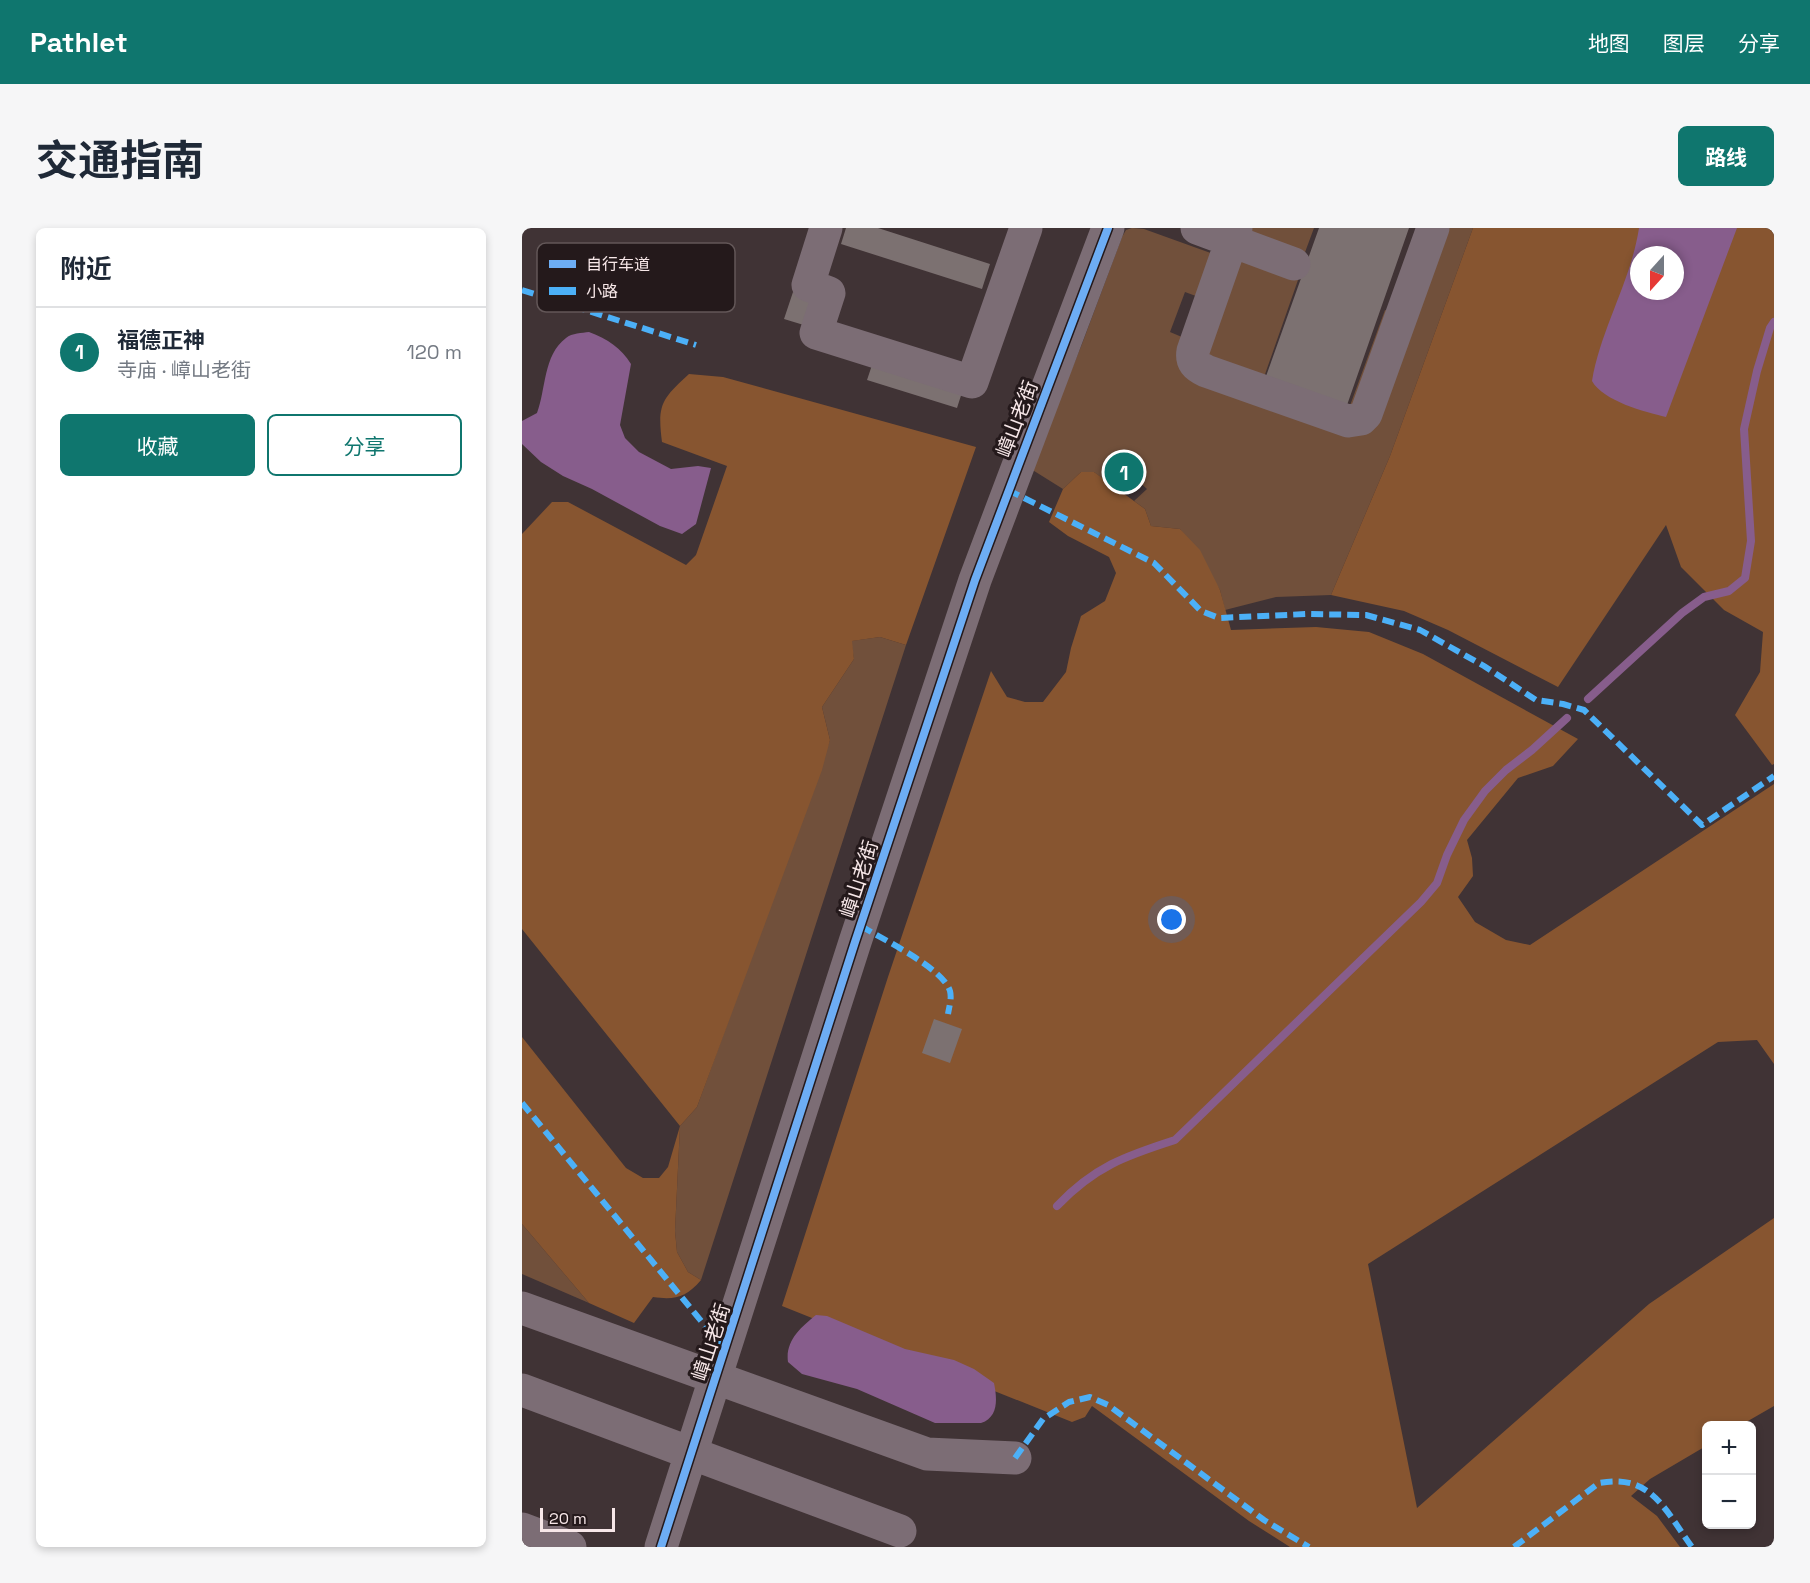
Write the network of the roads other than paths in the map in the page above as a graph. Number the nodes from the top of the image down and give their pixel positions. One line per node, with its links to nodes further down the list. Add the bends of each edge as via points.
1 (826, 228): 5 (street, via 808,285 829,293 816,333 972,382)
2 (1108, 228): 9 (street, 嶂山老街, via 975,580)
3 (1197, 228): 6 (street)
4 (1433, 228): 6 (street, via 1366,414 1348,421 1195,364 1193,351)
5 (1019, 230)
6 (1233, 234): 7 (street)
7 (1294, 264)
8 (522, 1308): 9 (street)
9 (716, 1378): 11 (street, 嶂山老街); 12 (street, via 927,1454)
10 (522, 1390): 11 (street)
11 (692, 1453): 14 (street); 16 (street, 嶂山老街)
12 (1016, 1458)
13 (522, 1529): 15 (street)
14 (900, 1531)
15 (570, 1547)
16 (661, 1547)

